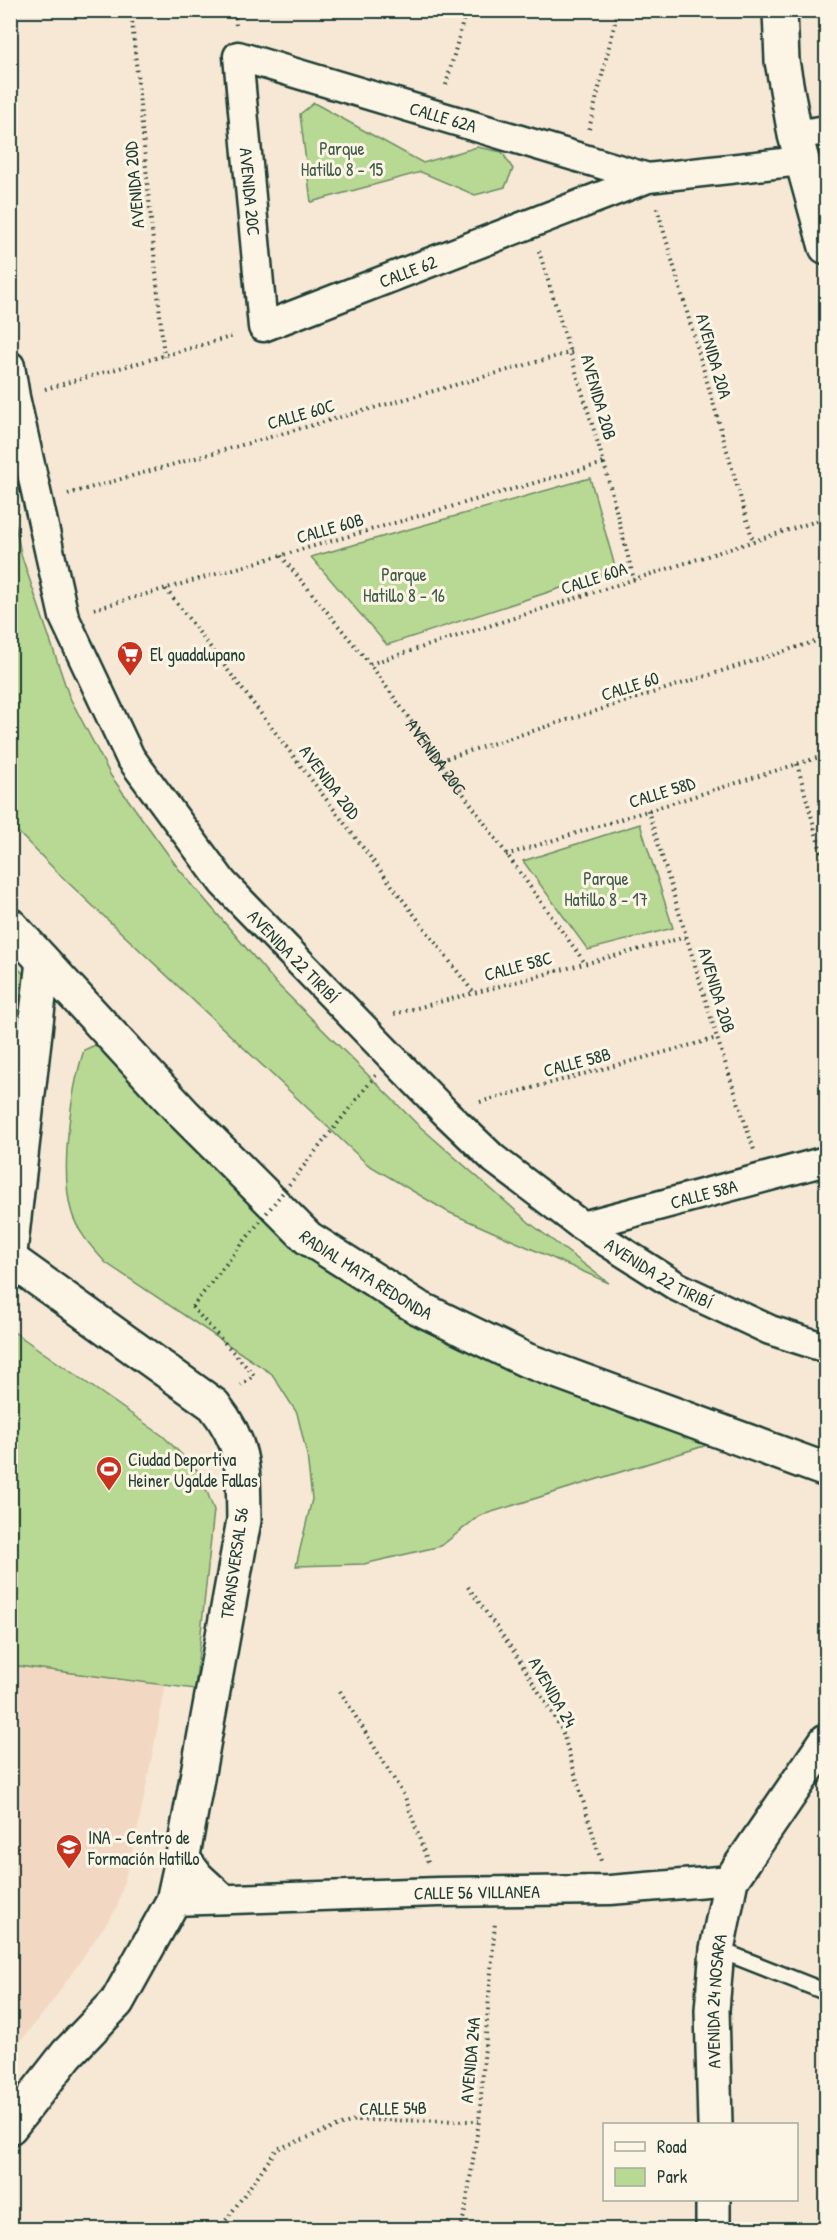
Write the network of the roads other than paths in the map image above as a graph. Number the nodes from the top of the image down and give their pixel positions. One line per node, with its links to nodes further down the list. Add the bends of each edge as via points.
1 (780, 10): 4 (street, via 782,61)
2 (238, 56): 5 (street, CALLE 62A); 7 (street, AVENIDA 20C)
3 (826, 130): 4 (street)
4 (798, 148): 5 (street, CALLE 62); 6 (street)
5 (648, 178): 7 (street, CALLE 62)
6 (826, 248)
7 (263, 327)
8 (10, 366): 12 (street, AVENIDA 22 TIRIBÍ, via 64,617 130,757 223,883 358,1024 494,1159)
9 (10, 925): 10 (street, RADIAL MATA REDONDA)
10 (43, 961): 13 (street); 16 (street, RADIAL MATA REDONDA, via 185,1115 308,1238 417,1307 526,1360)
11 (826, 1161): 12 (street, CALLE 58A)
12 (582, 1226): 15 (street, AVENIDA 22 TIRIBÍ, via 678,1287 770,1330)
13 (10, 1253)
14 (10, 1259): 18 (street, TRANSVERSAL 56, via 214,1405 237,1443 243,1469 244,1520)
15 (826, 1348)
16 (826, 1470)
17 (826, 1741): 19 (street)
18 (183, 1855): 20 (street); 21 (street, TRANSVERSAL 56)
19 (731, 1880): 20 (street, CALLE 56 VILLANEA, via 610,1890); 22 (street, AVENIDA 24 NOSARA)
20 (224, 1899): 21 (street, CALLE 56 VILLANEA)
21 (173, 1901): 25 (street, TRANSVERSAL 56, via 117,2002 67,2054)
22 (717, 1949): 23 (lane); 24 (street, AVENIDA 24 NOSARA, via 712,2010)
23 (826, 1992)
24 (715, 2123)
25 (10, 2127)
26 (713, 2201): 27 (street)
27 (713, 2229)

